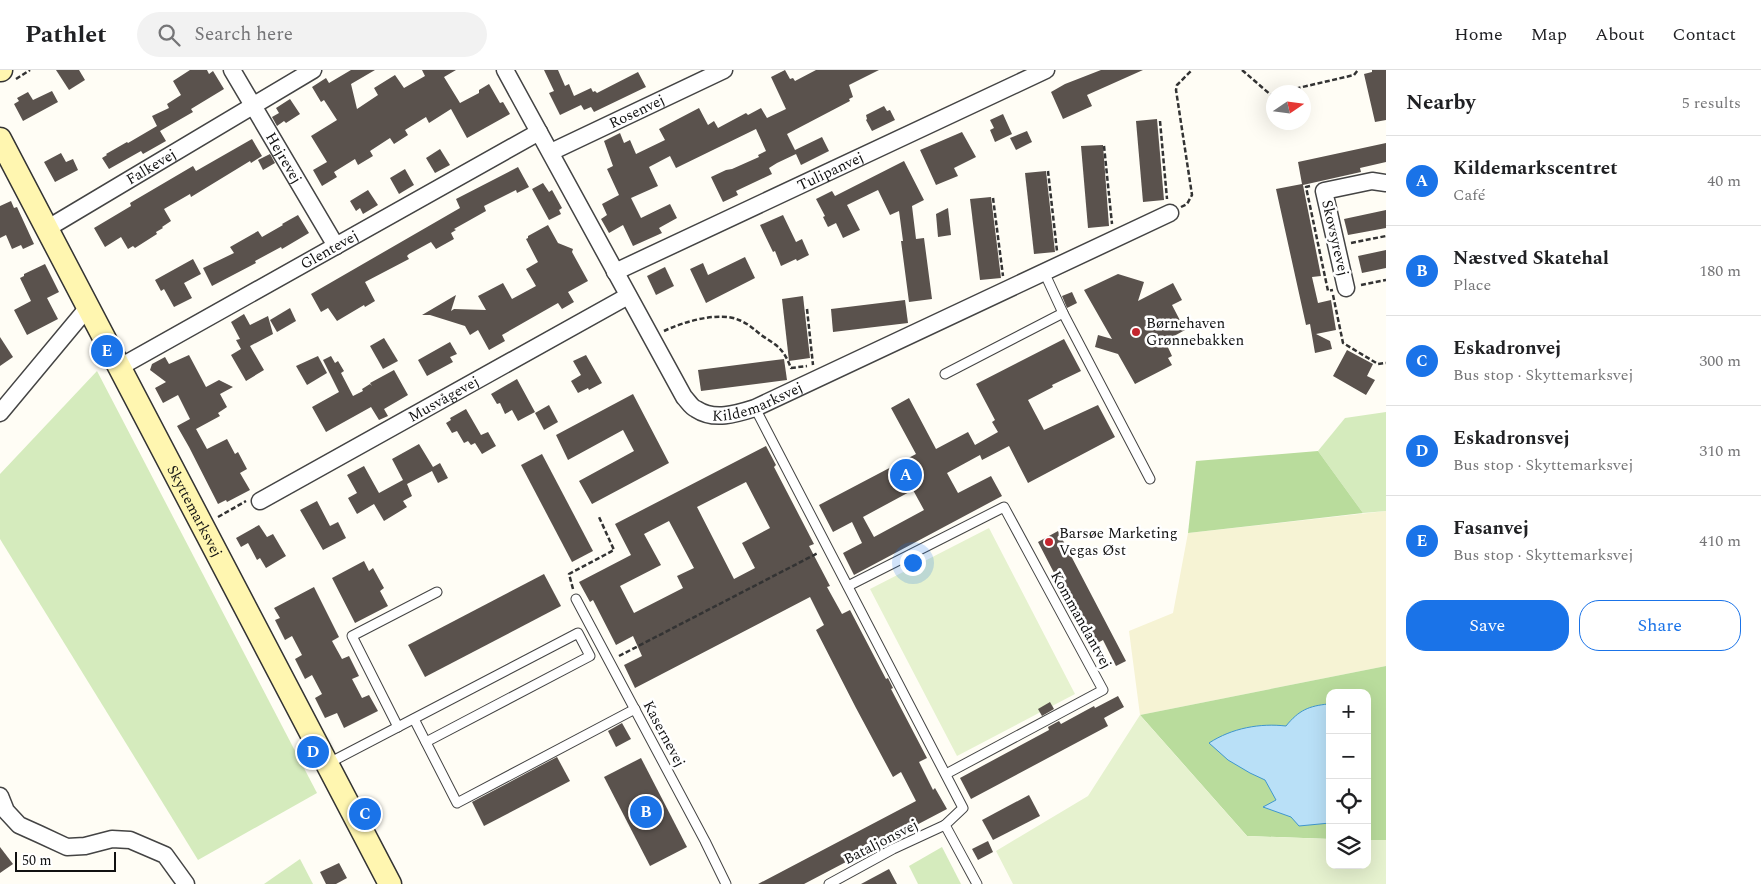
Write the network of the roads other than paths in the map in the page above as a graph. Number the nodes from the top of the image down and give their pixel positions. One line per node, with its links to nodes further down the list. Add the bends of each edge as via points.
1 (232, 70): 6 (street, Hejrevej)
2 (313, 70): 6 (street, Falkevej)
3 (505, 70): 7 (street, Kildemarksvej)
4 (724, 70): 9 (street, Rosenvej)
5 (1046, 70): 15 (street, Tulipanvej)
6 (254, 106): 12 (street, Falkevej); 13 (street, Hejrevej)
7 (539, 132): 9 (street, Kildemarksvej); 13 (street, Glentevej)
8 (0, 139): 12 (street, Skyttemarksvej)
9 (551, 152): 15 (street, Kildemarksvej)
10 (1386, 183): 16 (street, Skovsyrevej, via 1372,181 1324,191 1337,246)
11 (1169, 213): 14 (street, Kildemarksvej)
12 (48, 228): 18 (street, Skyttemarksvej)
13 (336, 246): 20 (street, Glentevej)
14 (1052, 268): 19 (lane); 22 (street, Kildemarksvej, via 814,373)
15 (615, 272): 17 (street, Kildemarksvej)
16 (1339, 289)
17 (628, 296): 22 (street, Kildemarksvej, via 684,397 695,409 724,416); 25 (street, Musvågevej)
18 (89, 306): 20 (street, Skyttemarksvej); 23 (street)
19 (1063, 313): 21 (lane); 24 (lane)
20 (120, 367): 33 (street, Skyttemarksvej)
21 (945, 374)
22 (755, 408): 26 (lane)
23 (0, 413)
24 (1150, 479)
25 (260, 502)
26 (848, 586): 34 (lane); 34 (lane, Kommandantvej, via 1004,507 1104,690)
27 (437, 592): 31 (lane, via 352,636)
28 (576, 599): 29 (lane, Kasernevej)
29 (635, 710): 32 (lane, via 458,803); 39 (lane, Kasernevej)
30 (414, 719): 31 (lane); 32 (lane); 32 (lane, via 578,633 590,656)
31 (398, 727): 33 (lane)
32 (426, 742)
33 (327, 764): 37 (street, Skyttemarksvej)
34 (946, 774): 36 (lane, via 963,808)
35 (0, 796): 38 (street, via 6,811 19,825 67,847 130,840 165,855)
36 (945, 825): 40 (lane, Bataljonsvej); 41 (lane)
37 (385, 882)
38 (186, 884)
39 (726, 884)
40 (829, 884)
41 (977, 884)

